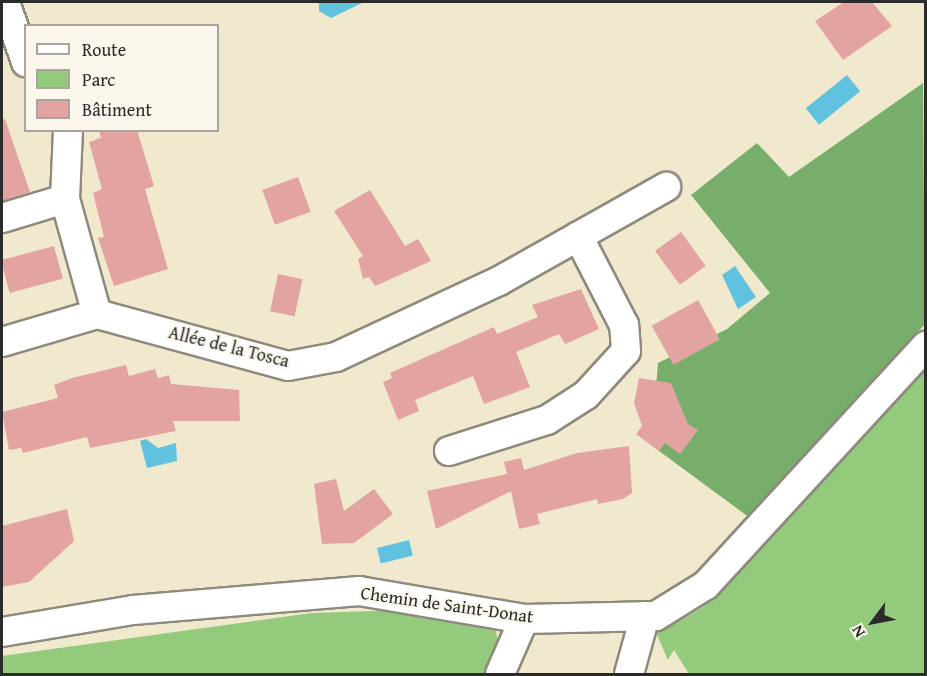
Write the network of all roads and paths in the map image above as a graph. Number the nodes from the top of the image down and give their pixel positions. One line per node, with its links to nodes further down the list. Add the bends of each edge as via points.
1 (5, 2): 2 (street)
2 (24, 56)
3 (68, 132): 5 (street)
4 (666, 187): 7 (street, Allée de la Tosca)
5 (65, 199): 6 (street); 8 (street)
6 (2, 218)
7 (578, 236): 8 (street, Allée de la Tosca, via 500,281 336,357 288,366); 11 (street, via 624,325 626,351 586,394 547,420)
8 (97, 314): 9 (street)
9 (2, 342)
10 (926, 346): 12 (street, Chemin de Saint-Donat, via 706,585 684,602)
11 (449, 451)
12 (645, 616): 13 (street, Chemin de Saint-Donat); 16 (street)
13 (524, 619): 14 (street, Chemin de Saint-Donat, via 359,591 133,610); 15 (street)
14 (2, 632)
15 (500, 675)
16 (629, 675)

